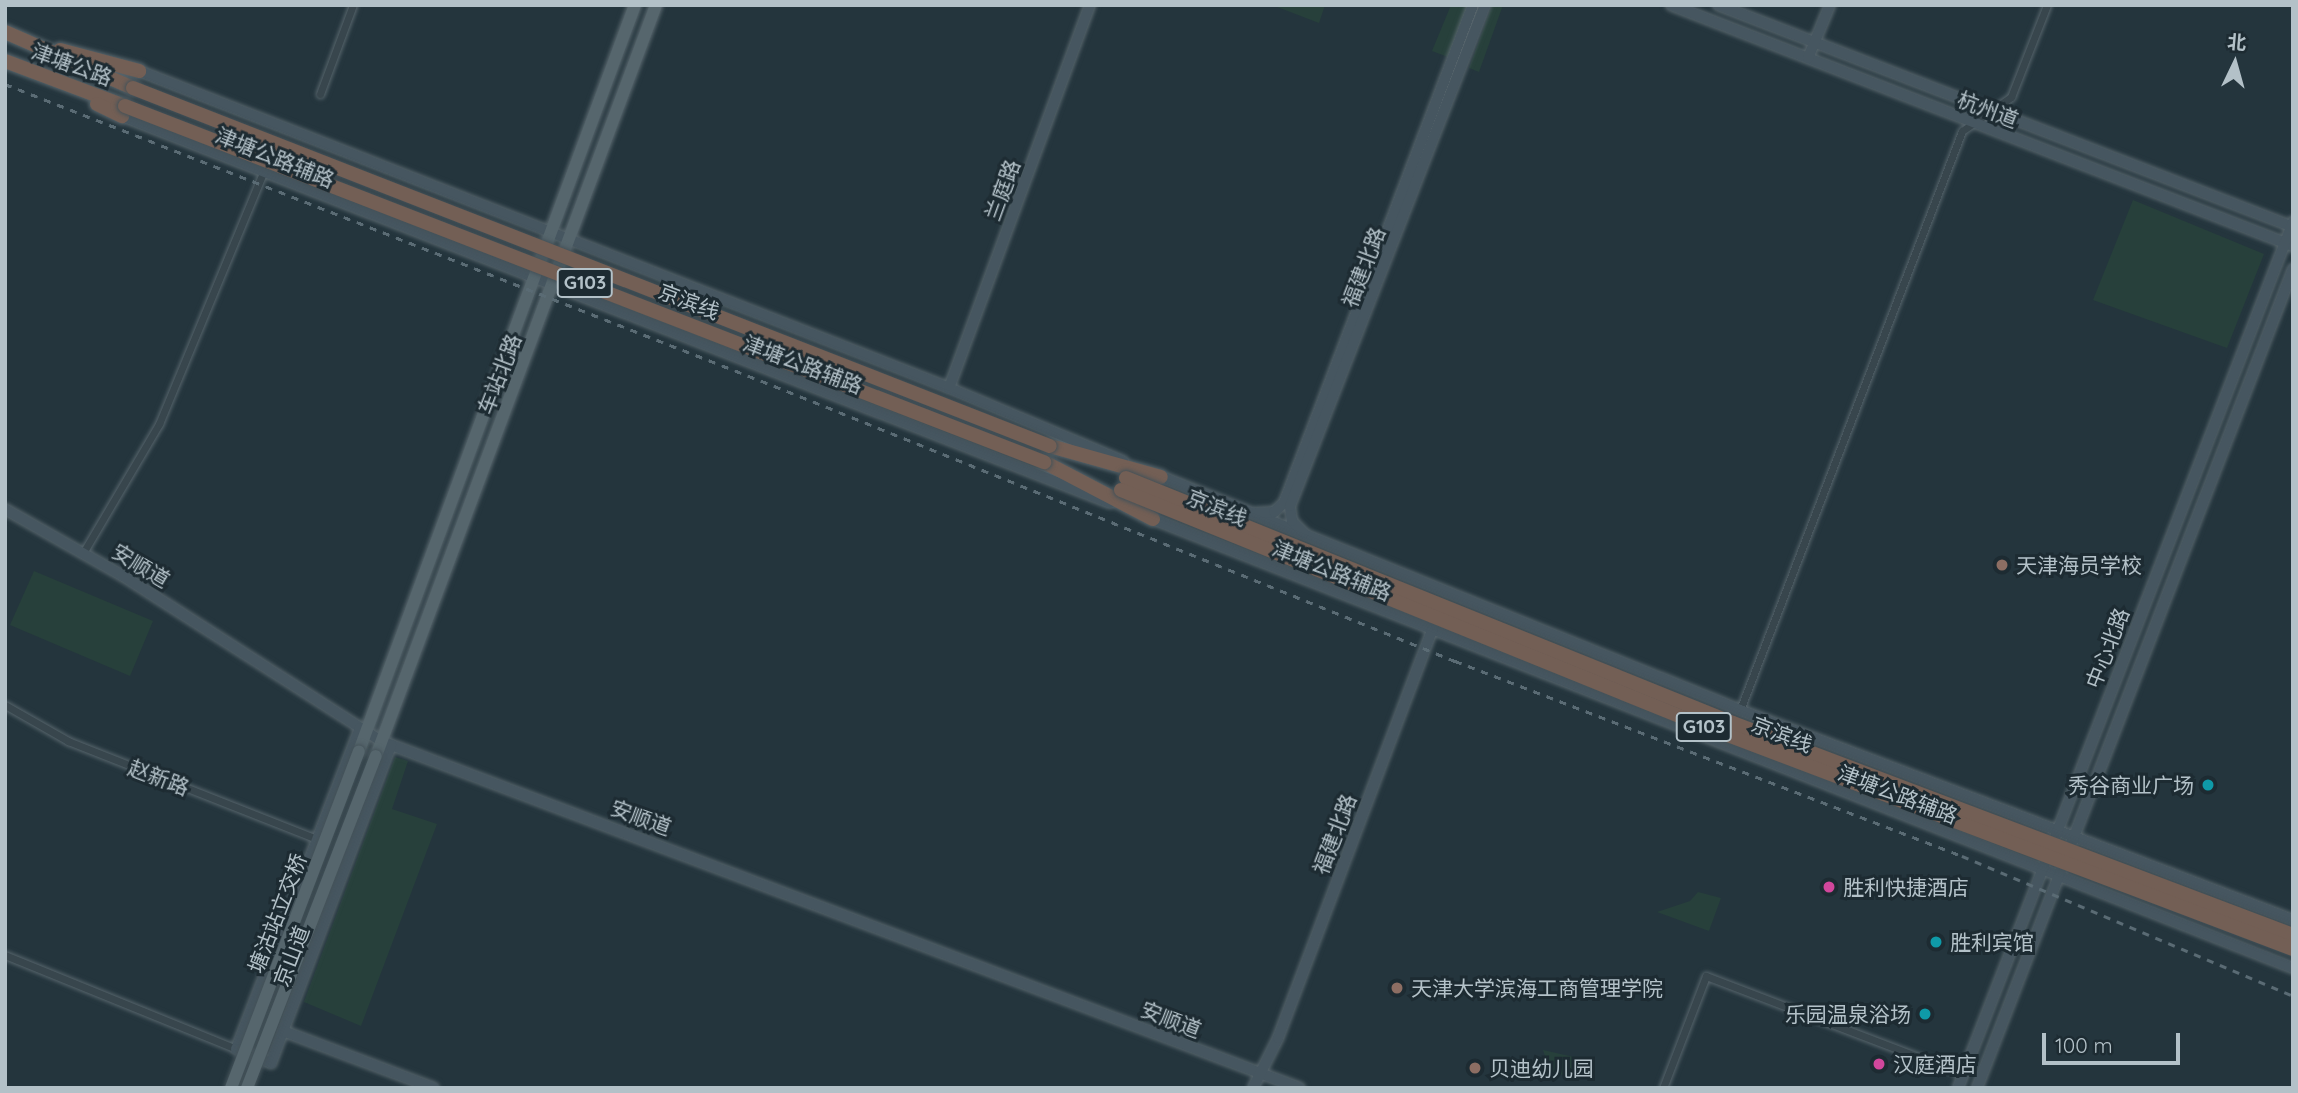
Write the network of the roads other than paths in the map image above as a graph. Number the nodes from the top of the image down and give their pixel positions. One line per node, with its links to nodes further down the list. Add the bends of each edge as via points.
1 (354, 5): 18 (street)
2 (635, 5): 25 (main road, 车站北路)
3 (656, 5): 27 (main road, 车站北路)
4 (1090, 5): 31 (main road, 兰庭路)
5 (1473, 5): 37 (main road, 福建北路, via 1284,503 1268,514)
6 (1485, 5): 39 (main road, 福建北路, via 1290,506 1293,522)
7 (1671, 5): 14 (main road, 杭州道)
8 (1718, 5): 12 (main road, 杭州道)
9 (1830, 5): 12 (main road)
10 (2047, 5): 20 (street, via 2011,97)
11 (5, 32): 13 (highway, 津塘公路 / G103)
12 (1815, 43): 14 (main road); 20 (main road, 杭州道)
13 (41, 46): 16 (highway); 17 (highway, 津塘公路 / G103)
14 (1808, 58): 21 (main road, 杭州道)
15 (5, 61): 19 (highway, 津塘公路 / G103)
16 (139, 71): 25 (main road, 津塘公路辅路)
17 (133, 88): 32 (highway, 京滨线 / G103, bridge)
18 (320, 94)
19 (123, 111): 22 (main road, 津塘公路辅路 / G103); 33 (highway, 京滨线 / G103, bridge)
20 (1991, 112): 21 (street); 24 (main road, 杭州道)
21 (1973, 124): 26 (main road, 杭州道, via 2263,235); 44 (street, via 1962,131)
22 (263, 173): 29 (main road, 津塘公路辅路 / G103); 40 (street, via 159,424)
23 (2293, 214): 24 (main road)
24 (2270, 219): 26 (main road, 杭州道)
25 (549, 231): 27 (main road, 津塘公路辅路); 29 (main road, 车站北路)
26 (2291, 236): 49 (main road, 中心北路, via 2278,259)
27 (570, 239): 30 (main road, 车站北路); 31 (main road, 津塘公路辅路)
28 (2293, 269): 53 (main road, 中心北路)
29 (531, 278): 30 (main road, 津塘公路辅路 / G103); 45 (main road, 车站北路)
30 (552, 286): 38 (main road, 津塘公路辅路 / G103); 46 (main road, 车站北路)
31 (949, 388): 34 (main road, 津塘公路辅路)
32 (1050, 446): 34 (highway); 35 (highway, 京滨线 / G103)
33 (1044, 462): 35 (highway, 京滨线 / G103); 38 (highway, G103)
34 (1161, 477): 37 (main road, 津塘公路辅路)
35 (1124, 484): 59 (highway, 京滨线 / G103, bridge, via 1733,723); 60 (highway, 京滨线 / G103, bridge, via 1709,728)
36 (5, 509): 40 (main road, 安顺道)
37 (1248, 512): 39 (main road, 津塘公路辅路)
38 (1153, 519): 42 (main road, 津塘公路辅路 / G103)
39 (1309, 537): 41 (main road, 津塘公路辅路)
40 (82, 553): 45 (main road, 安顺道)
41 (1447, 593): 42 (main road, 福建北路); 44 (main road, 津塘公路辅路)
42 (1432, 631): 55 (main road, 津塘公路辅路 / G103); 65 (main road, 福建北路, via 1278,1038)
43 (5, 705): 52 (street, 赵新路, via 68,741)
44 (1740, 710): 50 (main road, 津塘公路辅路)
45 (363, 730): 46 (main road, 安顺道); 47 (main road, 车站北路); 52 (main road)
46 (386, 743): 48 (main road, 车站北路); 63 (main road, 京山道); 65 (main road, 安顺道)
47 (359, 751): 67 (main road, 塘沽站立交桥, bridge)
48 (376, 756): 68 (main road, 塘沽站立交桥, bridge)
49 (2069, 800): 50 (main road, via 2049,820); 51 (main road, 中心北路)
50 (2025, 822): 51 (main road, 津塘公路辅路); 54 (main road)
51 (2056, 833): 53 (main road, 津塘公路辅路); 54 (main road, 中心北路)
52 (317, 839): 64 (main road)
53 (2072, 839): 56 (main road, 中心北路); 58 (main road, 津塘公路辅路)
54 (2050, 849): 56 (main road, 中心北路)
55 (2012, 860): 56 (main road, 津塘公路辅路 / G103); 57 (main road, via 2029,877)
56 (2050, 876): 57 (main road, 中心北路); 62 (main road, 津塘公路辅路 / G103); 74 (main road, 中心北路, via 2045,909)
57 (2031, 902): 66 (main road, 中心北路)
58 (2293, 920)
59 (2293, 935)
60 (2293, 949)
61 (5, 956): 64 (street)
62 (2293, 968)
63 (283, 1031): 64 (main road, 京山道, via 271,1062); 69 (main road)
64 (236, 1049)
65 (1259, 1073): 70 (main road, 福建北路); 71 (main road, 安顺道)
66 (1963, 1074): 72 (street, via 1706,976); 73 (main road, 中心北路)
67 (231, 1088)
68 (247, 1088)
69 (433, 1088)
70 (1253, 1088)
71 (1300, 1088)
72 (1663, 1088)
73 (1958, 1088)
74 (1977, 1088)

